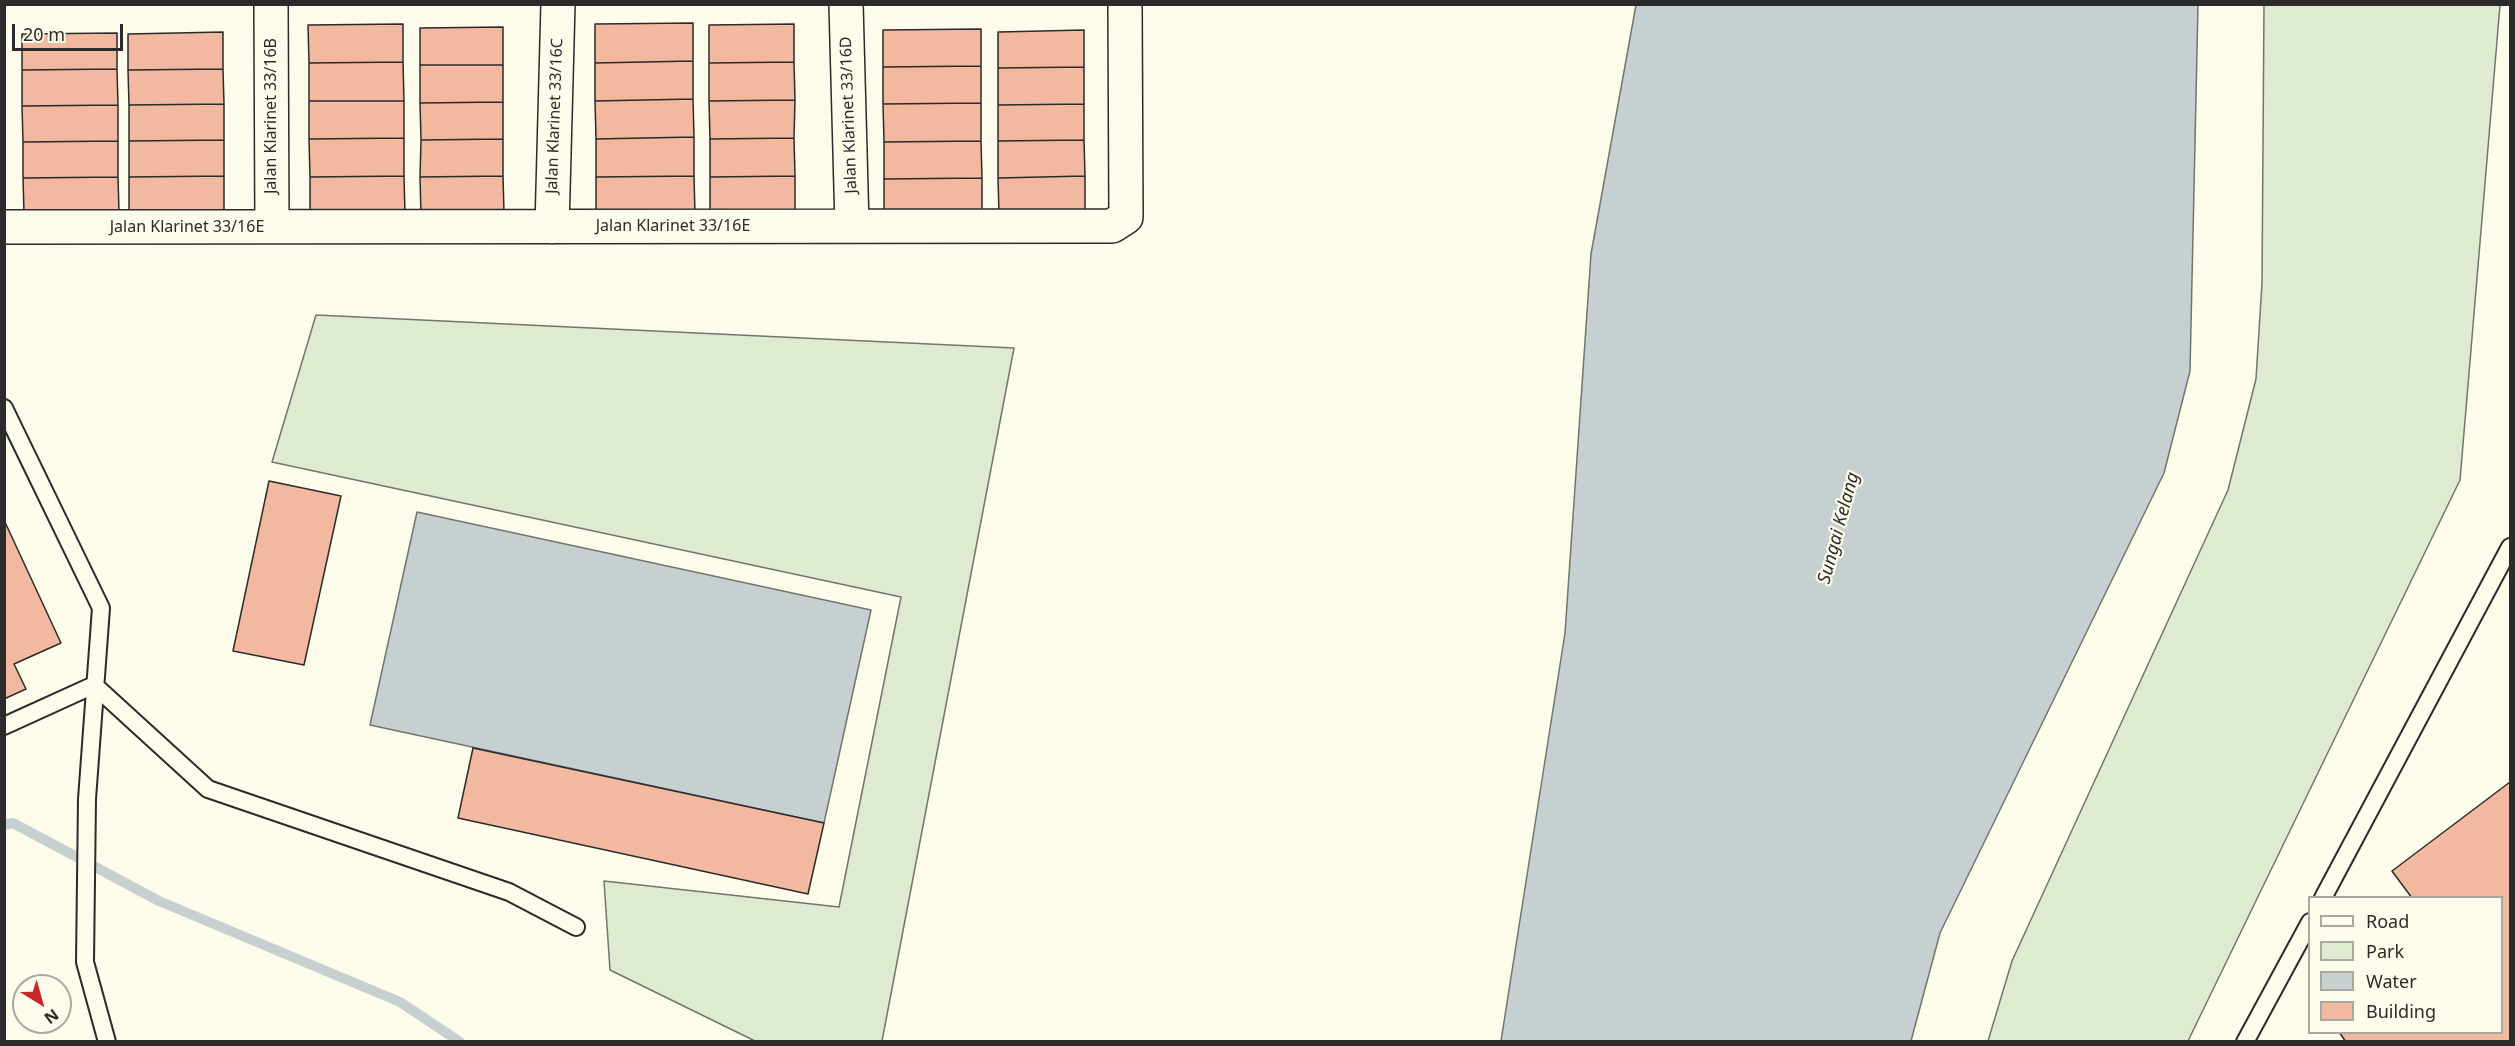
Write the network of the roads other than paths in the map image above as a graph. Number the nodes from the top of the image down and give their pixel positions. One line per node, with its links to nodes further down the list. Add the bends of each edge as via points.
1 (270, 4): 7 (street, Jalan Klarinet 33/16B)
2 (558, 4): 8 (street, Jalan Klarinet 33/16C)
3 (846, 4): 5 (street, Jalan Klarinet 33/16D)
4 (1125, 4): 5 (street, Jalan Klarinet 33/16E, via 1126,217 1112,226)
5 (852, 226): 8 (street, Jalan Klarinet 33/16E)
6 (4, 227): 7 (street, Jalan Klarinet 33/16E)
7 (272, 227): 8 (street, Jalan Klarinet 33/16E)
8 (552, 227)
9 (4, 408): 11 (lane, via 101,608)
10 (2511, 547): 13 (lane)
11 (94, 685): 12 (lane); 15 (lane, via 208,789 509,892); 16 (lane, via 87,799 85,962)
12 (4, 726)
13 (2323, 896)
14 (2308, 926): 17 (lane)
15 (576, 927)
16 (107, 1041)
17 (2245, 1041)

